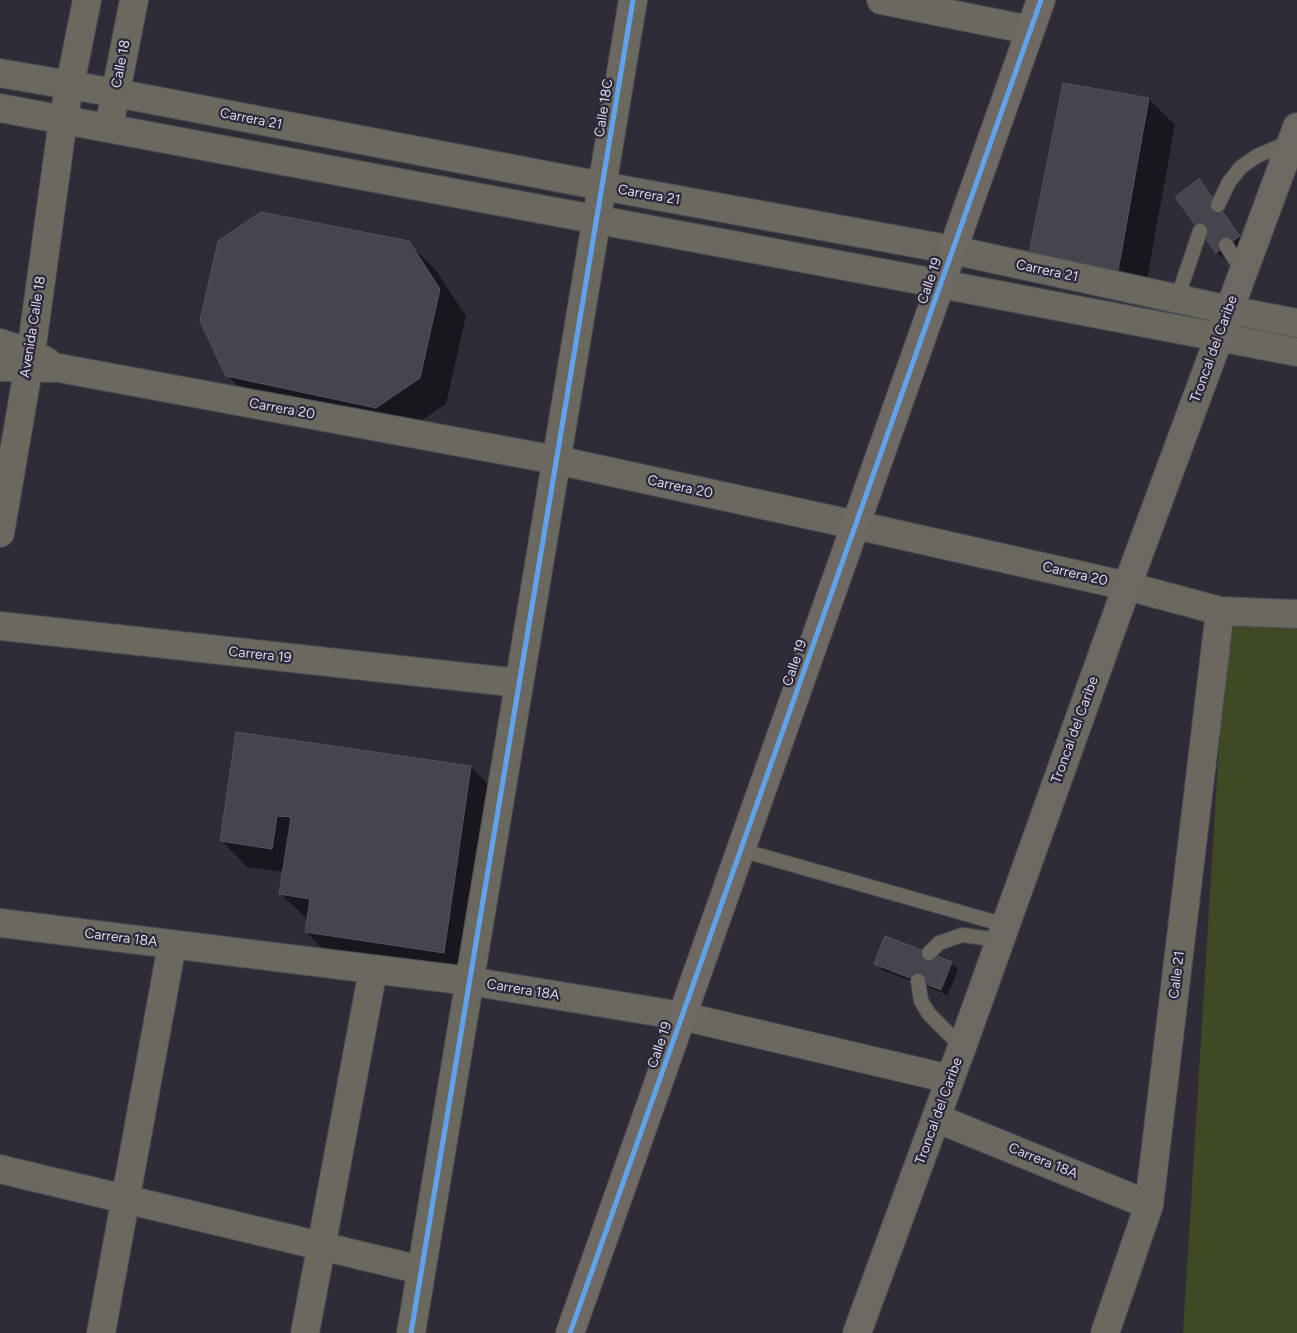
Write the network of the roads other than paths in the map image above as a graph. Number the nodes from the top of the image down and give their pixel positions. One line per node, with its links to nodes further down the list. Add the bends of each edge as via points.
1 (88, 0): 8 (street)
2 (134, 0): 9 (street, Calle 18)
3 (633, 0): 14 (street, Calle 18C)
4 (881, 0): 6 (street)
5 (1041, 0): 6 (street, Calle 19)
6 (1030, 30): 19 (street, Calle 19)
7 (0, 73): 8 (street, Carrera 21)
8 (70, 86): 9 (street, Carrera 21); 11 (street)
9 (116, 94): 12 (street, Calle 18); 14 (street, Carrera 21)
10 (0, 108): 11 (street)
11 (63, 120): 12 (street); 28 (street, Avenida Calle 18)
12 (108, 128): 16 (street)
13 (1295, 134): 15 (lane, via 1241,167); 20 (main road, Troncal del Caribe)
14 (602, 186): 16 (street, Calle 18C); 19 (street, Carrera 21)
15 (1218, 205)
16 (597, 219): 21 (street); 30 (street, Calle 18C)
17 (1200, 231): 22 (lane)
18 (1226, 245): 20 (lane)
19 (953, 250): 21 (street, Calle 19); 22 (street, Carrera 21)
20 (1243, 272): 23 (main road, Troncal del Caribe)
21 (941, 284): 25 (street); 31 (street, Calle 19)
22 (1177, 299): 23 (street, Carrera 21)
23 (1229, 310): 24 (street, Carrera 21); 25 (main road, Troncal del Caribe)
24 (1297, 323)
25 (1219, 337): 27 (street); 33 (main road, Troncal del Caribe)
26 (0, 343): 28 (street, Carrera 20)
27 (1297, 352)
28 (29, 360): 29 (street, Carrera 20); 30 (street, Carrera 20); 32 (street, Avenida Calle 18)
29 (0, 367)
30 (556, 460): 31 (street, Carrera 20); 37 (street, Calle 18C)
31 (856, 525): 33 (street, Carrera 20); 38 (street, Calle 19)
32 (0, 532)
33 (1127, 586): 34 (street, Carrera 20); 40 (main road, Troncal del Caribe)
34 (1220, 611): 35 (street, Carrera 20); 52 (street, Calle 21)
35 (1297, 614)
36 (0, 626): 37 (street, Carrera 19)
37 (519, 683): 44 (street, Calle 18C)
38 (741, 850): 40 (lane); 46 (street, Calle 19)
39 (0, 923): 41 (street, Carrera 18A)
40 (1003, 932): 42 (lane, via 962,935 939,943); 47 (main road, Troncal del Caribe)
41 (172, 945): 43 (street, Carrera 18A); 51 (street)
42 (929, 953)
43 (373, 970): 44 (street, Carrera 18A); 53 (street)
44 (469, 981): 46 (street, Carrera 18A); 54 (street, Calle 18C)
45 (918, 981): 47 (lane, via 929,1014)
46 (682, 1016): 48 (street, Carrera 18A); 58 (street, Calle 19)
47 (962, 1047): 48 (main road, Troncal del Caribe)
48 (950, 1079): 49 (main road, Troncal del Caribe)
49 (936, 1118): 52 (street, Carrera 18A); 59 (main road, Troncal del Caribe)
50 (0, 1169): 51 (street)
51 (125, 1199): 53 (street); 55 (street)
52 (1149, 1205): 60 (street, Calle 21)
53 (321, 1245): 54 (street); 56 (street)
54 (421, 1270): 57 (street, Calle 18C)
55 (101, 1333)
56 (305, 1333)
57 (411, 1333)
58 (570, 1333)
59 (857, 1333)
60 (1105, 1333)

